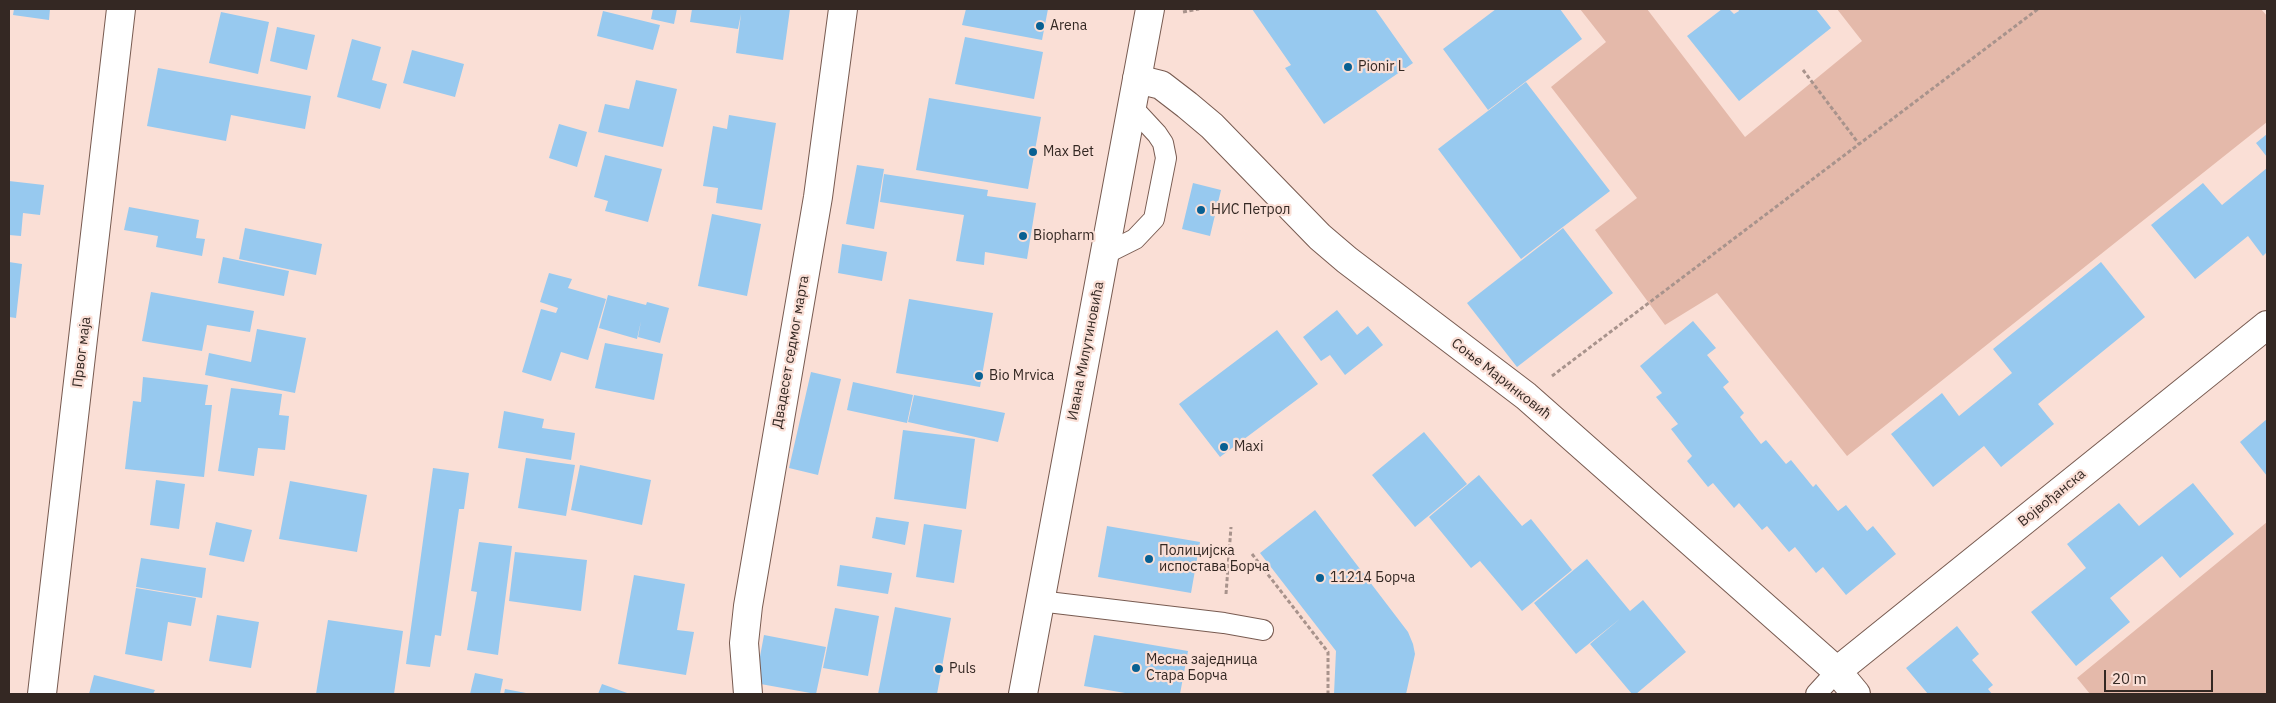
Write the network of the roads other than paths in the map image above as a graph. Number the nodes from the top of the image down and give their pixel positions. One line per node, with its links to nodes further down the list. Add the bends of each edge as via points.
1 (121, 9): 11 (street, Првог маја)
2 (844, 9): 12 (street, Двадесет седмог марта, via 818,197 748,606 744,643)
3 (1150, 9): 4 (street, Ивана Милутиновића)
4 (1137, 79): 5 (street, Ивана Милутиновића); 10 (street, Соње Маринковић, via 1161,85 1173,93 1212,126 1320,237 1526,396)
5 (1132, 107): 6 (street, Ивана Милутиновића); 6 (lane, via 1163,144 1166,158 1154,219 1135,239)
6 (1105, 254): 8 (street, Ивана Милутиновића)
7 (2267, 325): 10 (street, Војвођанска)
8 (1039, 601): 9 (lane); 13 (street, Ивана Милутиновића)
9 (1264, 630)
10 (1837, 670): 14 (lane); 15 (street, Соње Маринковић)
11 (42, 694)
12 (748, 694)
13 (1023, 694)
14 (1816, 694)
15 (1856, 694)

